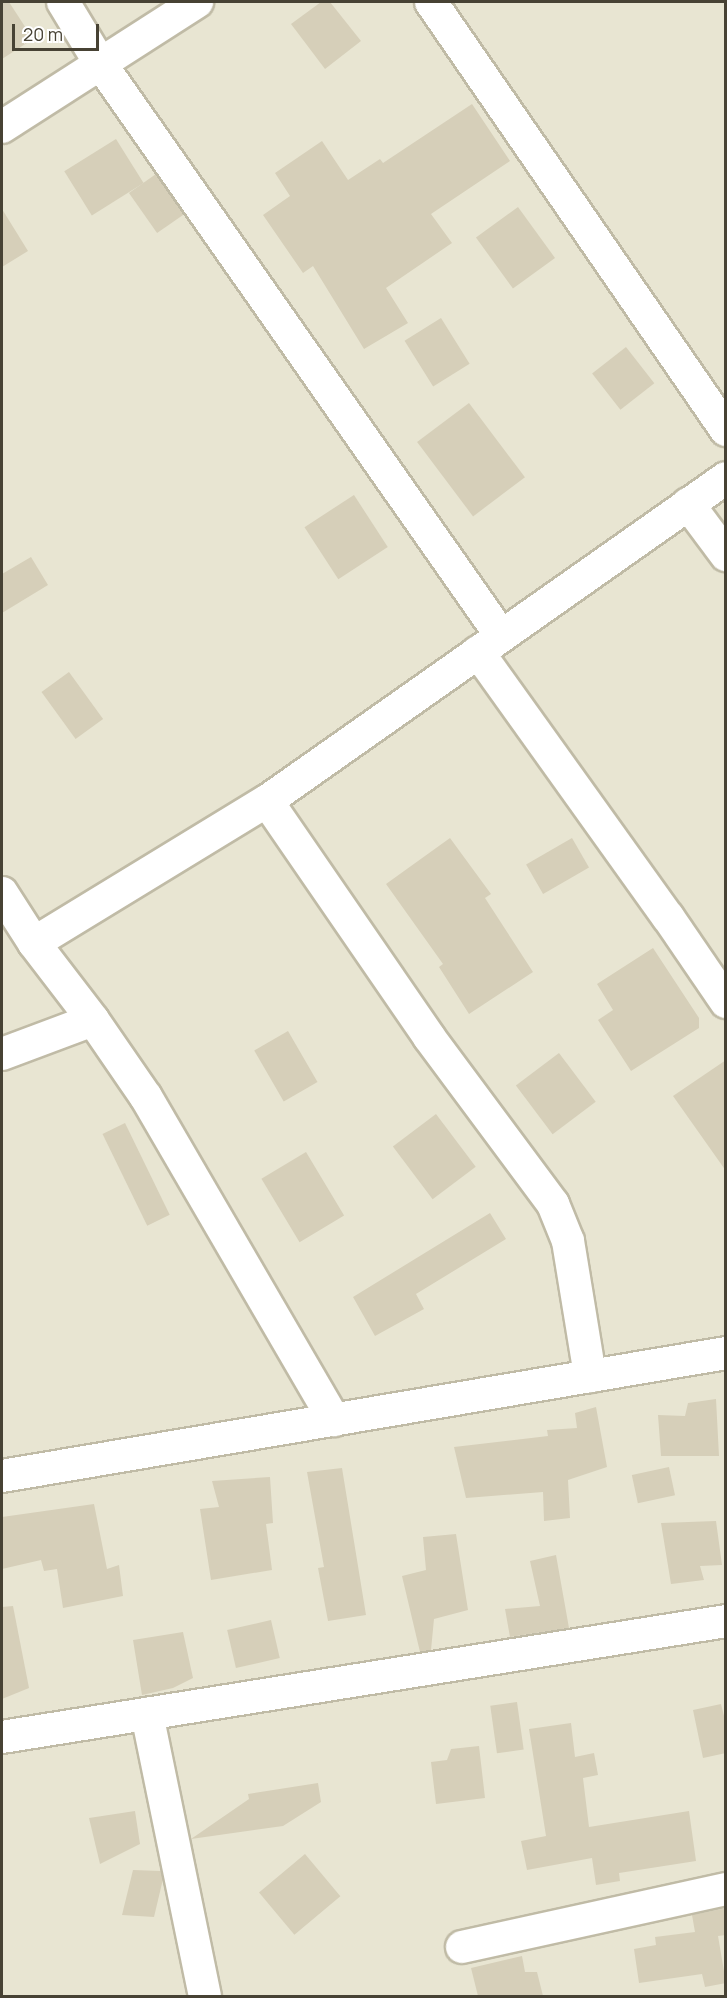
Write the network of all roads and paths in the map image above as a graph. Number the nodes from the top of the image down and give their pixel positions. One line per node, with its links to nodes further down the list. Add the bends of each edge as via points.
1 (63, 2): 4 (street)
2 (197, 2): 4 (street)
3 (430, 2): 6 (street)
4 (100, 63): 5 (street); 10 (street)
5 (2, 127)
6 (726, 430)
7 (726, 478): 8 (street)
8 (688, 504): 9 (street); 10 (street)
9 (726, 555)
10 (489, 643): 11 (street); 14 (street)
11 (267, 801): 13 (street); 18 (street, via 429,1037 553,1204 568,1241)
12 (2, 892): 13 (street)
13 (34, 943): 15 (street)
14 (726, 1002)
15 (93, 1020): 16 (street); 19 (street, via 146,1097)
16 (2, 1054)
17 (726, 1353): 18 (street)
18 (590, 1376): 19 (street)
19 (334, 1420): 20 (street)
20 (2, 1476)
21 (726, 1622): 22 (street)
22 (147, 1714): 23 (street); 26 (street)
23 (2, 1737)
24 (726, 1888): 25 (street)
25 (462, 1947)
26 (205, 1996)

